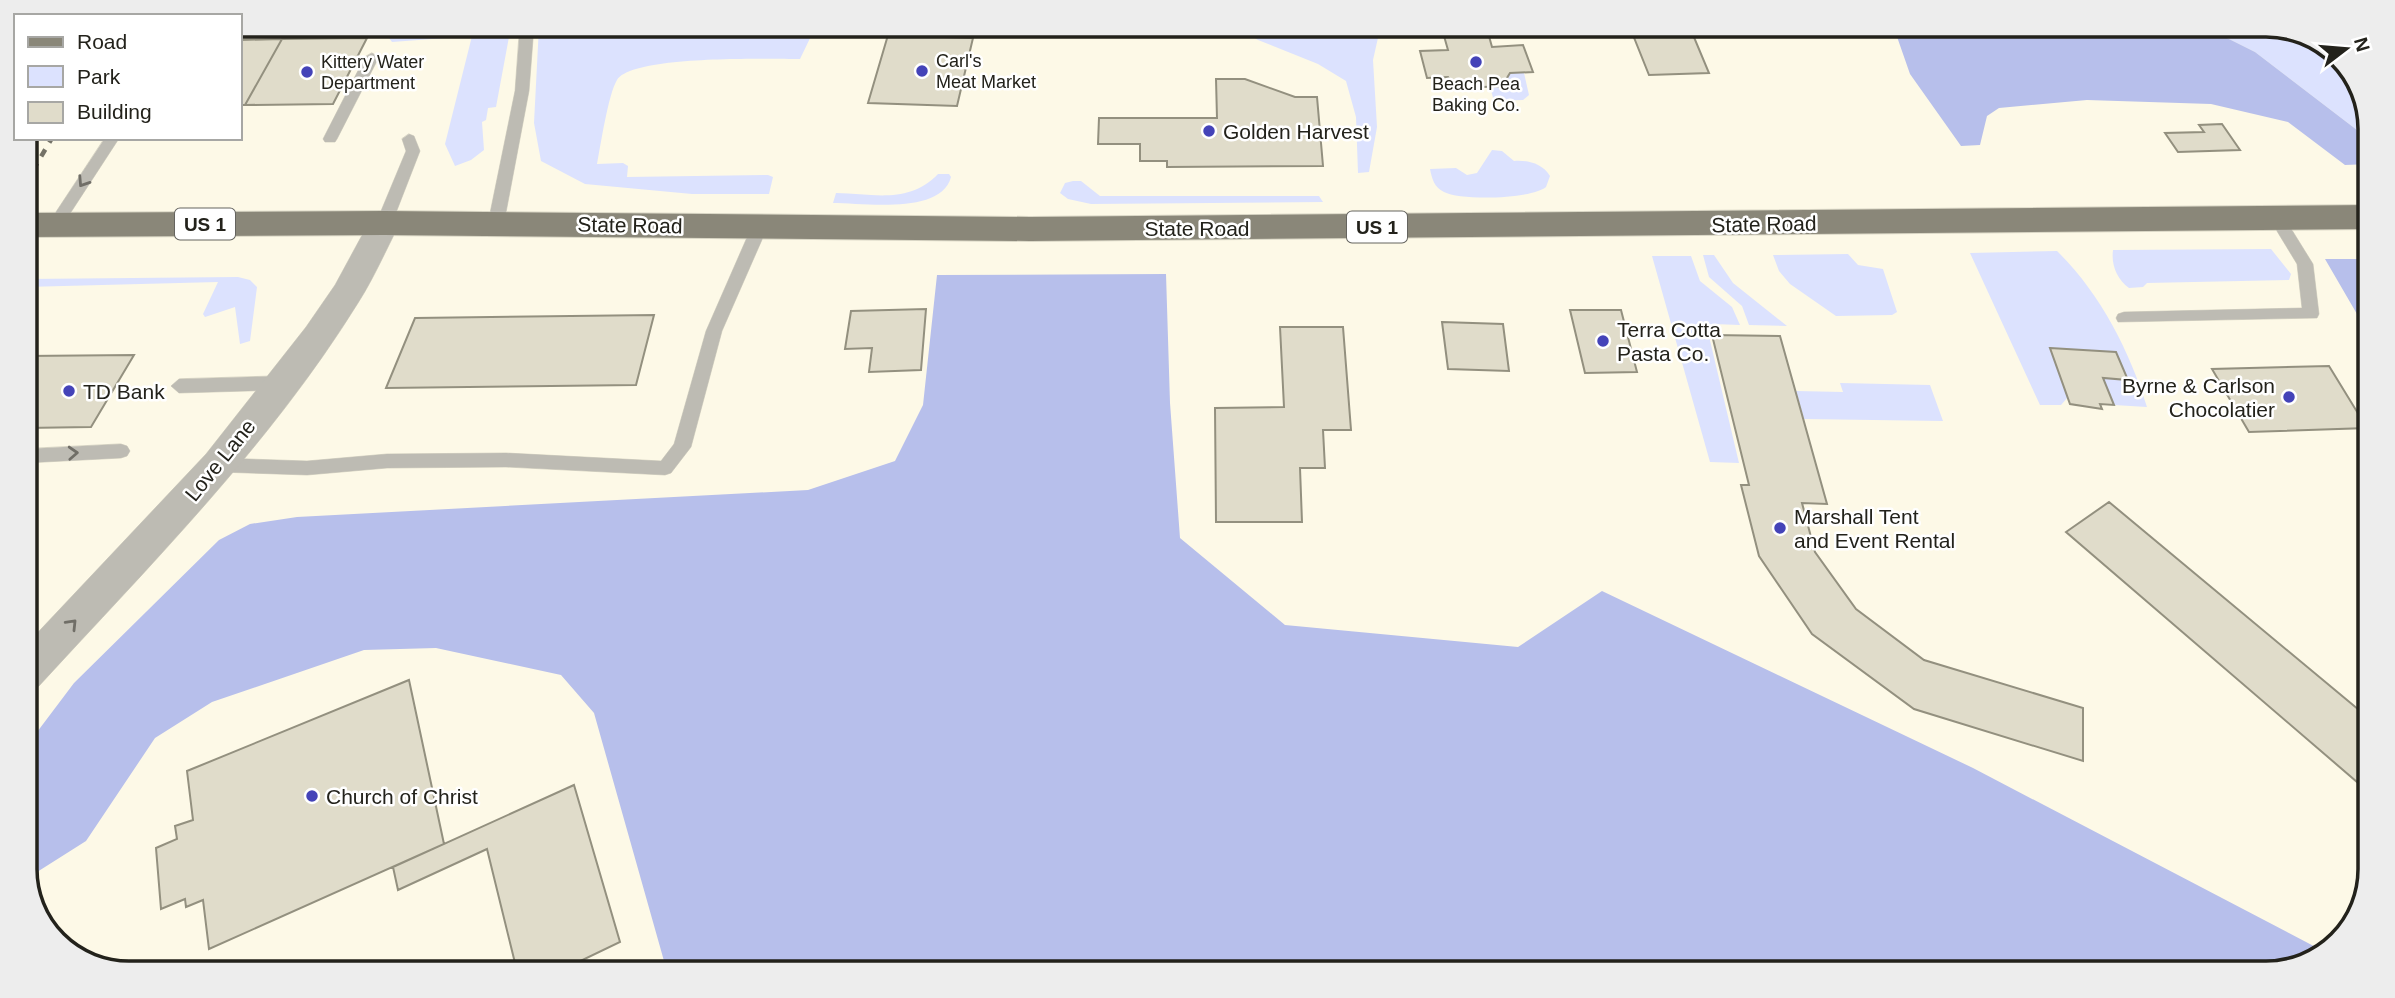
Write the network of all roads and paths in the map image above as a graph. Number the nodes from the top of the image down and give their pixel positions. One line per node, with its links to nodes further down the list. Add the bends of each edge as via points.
1 (526, 37): 9 (lane, via 522,91)
2 (372, 57): 3 (lane)
3 (330, 139)
4 (408, 139): 8 (lane, via 413,151)
5 (111, 140): 10 (lane, one-way to 10)
6 (2277, 218): 7 (main road, State Road / US 1); 11 (main road, State Road / US 1, via 1595,226); 12 (lane, via 2305,264 2311,314)
7 (2358, 218)
8 (384, 223): 9 (main road, State Road / US 1); 10 (main road, State Road / US 1); 13 (street, Love Lane, via 347,293)
9 (496, 223): 11 (main road, State Road / US 1)
10 (40, 225)
11 (760, 226): 17 (lane, via 714,331 682,447 665,468 506,460 387,461 307,468)
12 (2124, 318)
13 (282, 383): 14 (lane); 17 (street, Love Lane)
14 (179, 386)
15 (121, 451): 16 (lane, one-way to 15)
16 (37, 455)
17 (219, 465): 18 (street, Love Lane, one-way to 17)
18 (37, 660)

